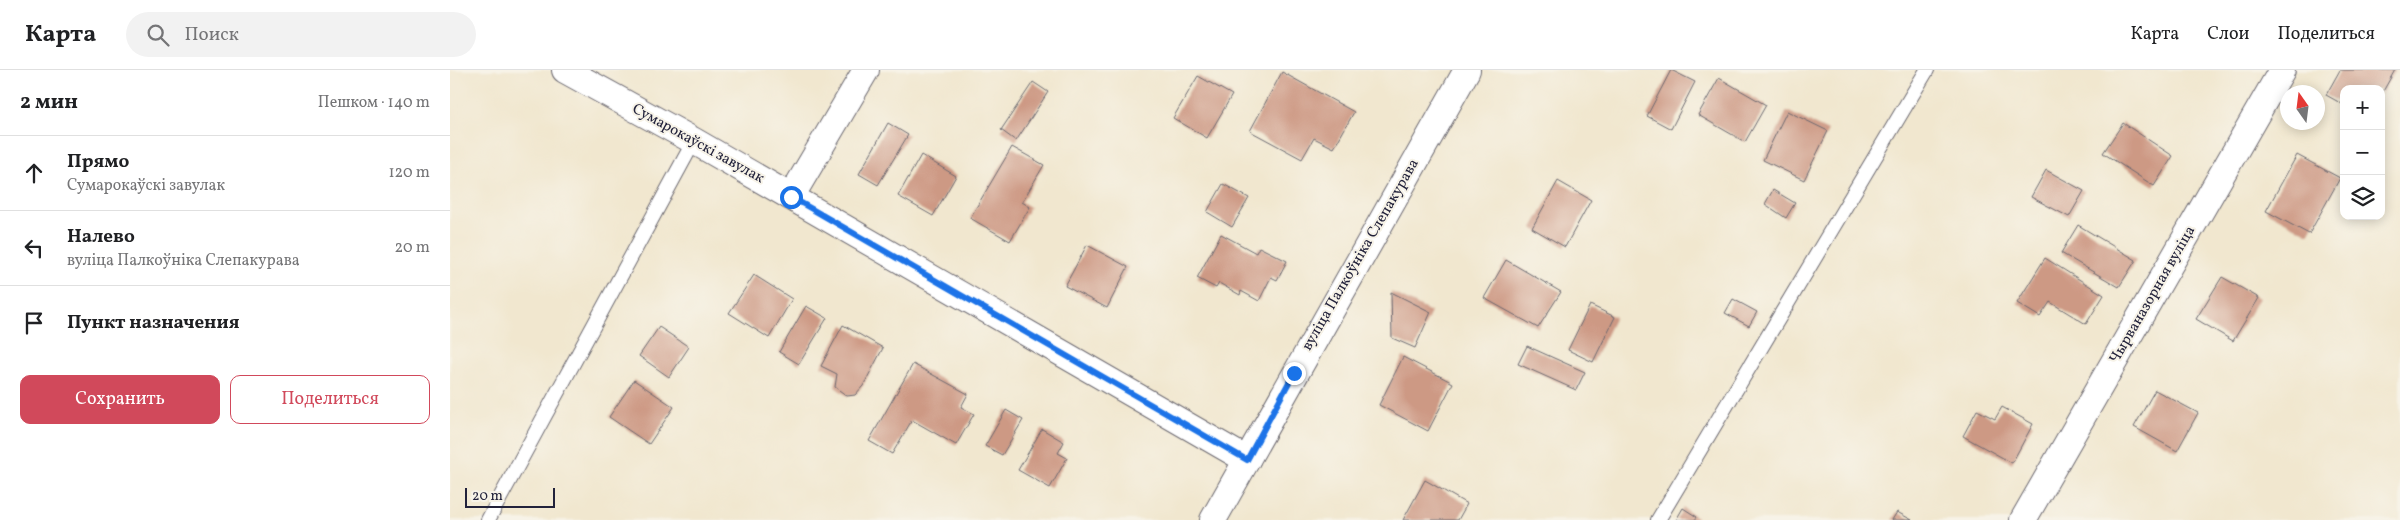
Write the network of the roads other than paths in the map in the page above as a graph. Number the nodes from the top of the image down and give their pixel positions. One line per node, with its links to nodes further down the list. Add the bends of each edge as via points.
1 (565, 70): 6 (street, Сумарокаўскі завулак)
2 (866, 70): 7 (street)
3 (1467, 70): 8 (street, вуліца Палкоўніка Слепакурава)
4 (1926, 70): 11 (lane)
5 (2282, 70): 12 (street, Чырваназорная вуліца)
6 (694, 141): 7 (street, Сумарокаўскі завулак); 9 (lane)
7 (791, 197): 8 (street, Сумарокаўскі завулак)
8 (1247, 460): 10 (street, вуліца Палкоўніка Слепакурава)
9 (488, 520)
10 (1213, 520)
11 (1658, 520)
12 (2023, 520)

